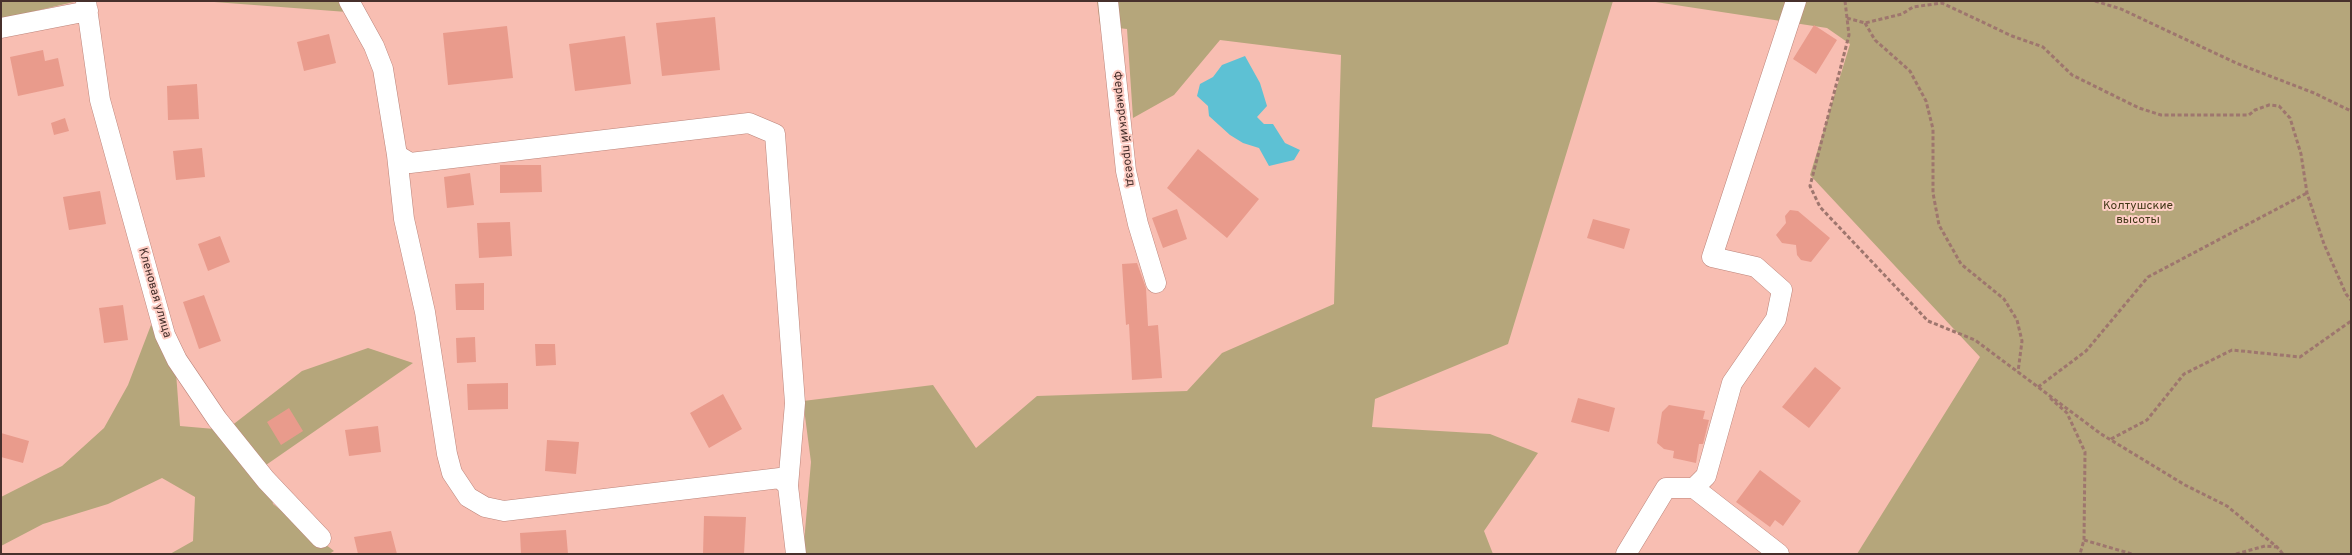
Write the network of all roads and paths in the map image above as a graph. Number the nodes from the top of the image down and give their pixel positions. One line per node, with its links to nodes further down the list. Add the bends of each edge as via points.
1 (349, 1): 11 (street, via 383,69)
2 (1108, 1): 13 (street, Фермерский проезд, via 1126,171)
3 (1796, 1): 21 (street, via 1712,257 1756,267 1782,290 1776,319 1732,383 1706,476)
4 (1845, 1): 7 (path)
5 (2096, 1): 10 (path)
6 (87, 6): 9 (street); 22 (street, Кленовая улица, via 100,100 165,335 177,360 217,419 266,480)
7 (1847, 18): 8 (path); 16 (path, via 1849,35 1810,186 1820,208 1928,321 1975,340)
8 (1866, 23): 12 (path, via 1902,14 1913,7 1942,2 2043,47 2072,75 2139,108 2161,115 2249,115 2269,105 2279,106 2290,118 2301,154); 16 (path, via 1875,40 1910,71 1926,101 1933,129 1933,194 1939,226 1961,264 2004,299 2017,320 2022,341)
9 (1, 28)
10 (2351, 110)
11 (397, 155): 20 (street, via 404,219 425,312 447,454 452,473 468,497 484,507 504,511 780,478); 20 (street, via 410,163 749,123 775,134 795,403)
12 (2307, 193): 14 (path, via 2324,244); 18 (path, via 2148,277 2086,350)
13 (1156, 283)
14 (2351, 300)
15 (2351, 321): 19 (path, via 2300,357 2232,350 2184,374 2147,420)
16 (2018, 372): 17 (path)
17 (2028, 380): 18 (path); 23 (path, via 2067,413 2085,452)
18 (2038, 387): 19 (path)
19 (2110, 440): 24 (path, via 2227,506)
20 (788, 486): 25 (street)
21 (1694, 488): 26 (street, via 1666,488); 27 (street)
22 (321, 538)
23 (2084, 540): 28 (path); 29 (path)
24 (2278, 547): 30 (path, via 2265,546); 31 (path)
25 (796, 554)
26 (1626, 554)
27 (1779, 554)
28 (2080, 554)
29 (2132, 554)
30 (2236, 554)
31 (2282, 554)

